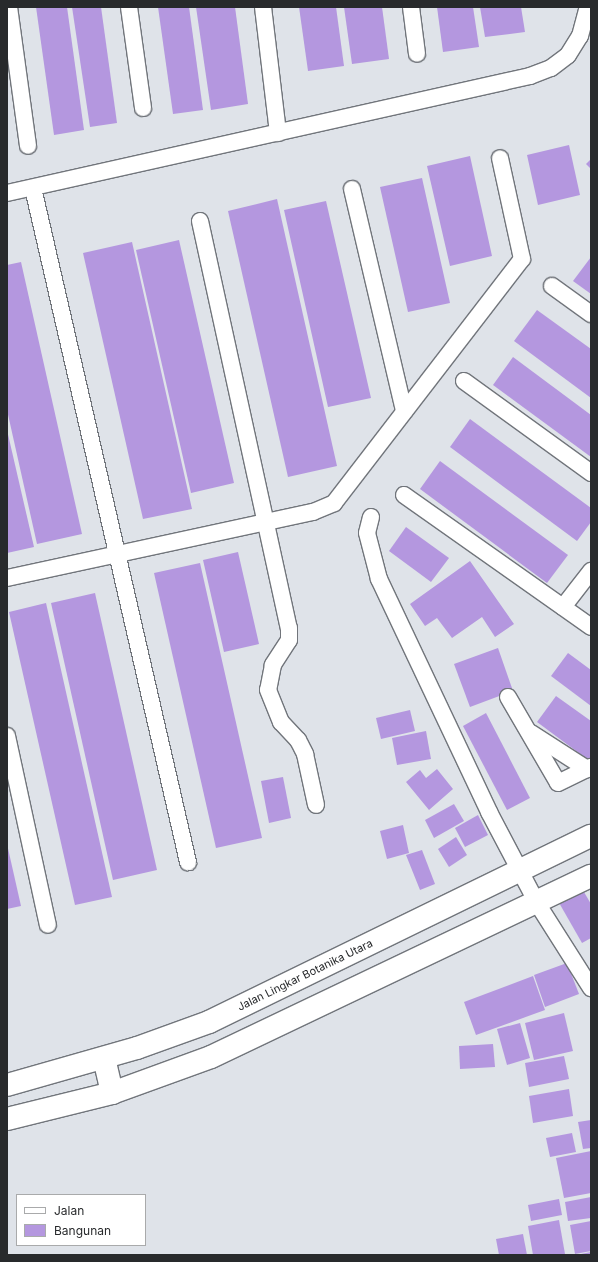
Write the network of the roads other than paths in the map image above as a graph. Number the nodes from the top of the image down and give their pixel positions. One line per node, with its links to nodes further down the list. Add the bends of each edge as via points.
1 (9, 7): 9 (street)
2 (129, 7): 7 (street)
3 (263, 7): 8 (street)
4 (411, 7): 6 (street)
5 (588, 7): 8 (street, via 580,36 568,55 551,68 530,76)
6 (417, 54)
7 (142, 108)
8 (278, 133): 11 (street)
9 (28, 146)
10 (500, 158): 18 (street, via 522,259)
11 (32, 188): 13 (street); 23 (street)
12 (352, 189): 18 (street)
13 (7, 193)
14 (200, 221): 22 (street)
15 (552, 286): 16 (street)
16 (591, 314)
17 (464, 381): 19 (street)
18 (404, 411): 22 (street, via 334,503 313,512)
19 (591, 473)
20 (404, 495): 26 (street)
21 (371, 517): 35 (street, via 367,533 379,579)
22 (266, 522): 23 (street); 32 (street, via 289,634 285,648 273,665 268,690 281,722 298,740 305,754)
23 (116, 555): 25 (street); 34 (street)
24 (591, 571): 26 (street)
25 (7, 578)
26 (563, 607): 27 (street)
27 (591, 627)
28 (508, 697): 29 (street)
29 (528, 731): 31 (street); 31 (street, via 558,783)
30 (7, 736): 38 (street)
31 (589, 768)
32 (316, 805)
33 (591, 836): 35 (street, Jalan Lingkar Botanika Utara)
34 (188, 862)
35 (520, 871): 37 (street); 40 (street, Jalan Lingkar Botanika Utara, via 209,1022)
36 (591, 876): 37 (street)
37 (537, 903): 39 (street); 42 (street, via 211,1057)
38 (48, 925)
39 (591, 988)
40 (104, 1058): 41 (street, Jalan Lingkar Botanika Utara); 42 (street)
41 (7, 1085)
42 (112, 1093): 43 (street)
43 (7, 1118)

